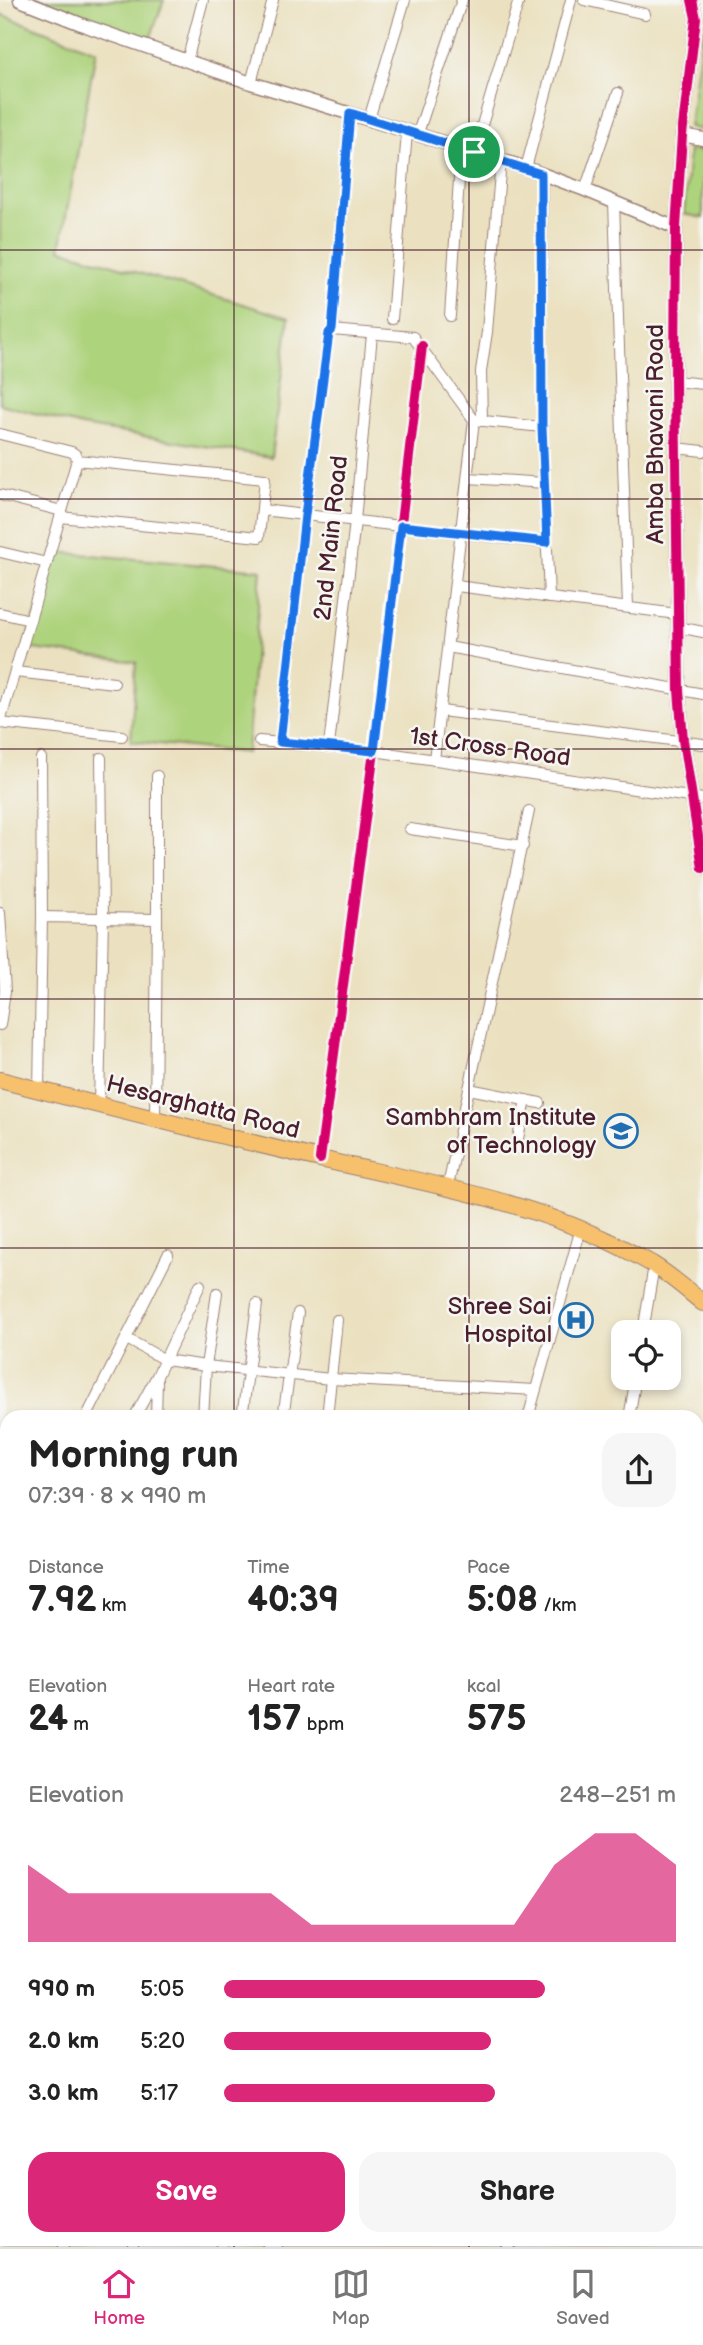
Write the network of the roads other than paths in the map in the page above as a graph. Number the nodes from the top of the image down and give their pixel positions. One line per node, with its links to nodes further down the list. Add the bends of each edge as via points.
1 (20, 0): 11 (street)
2 (204, 0): 11 (street)
3 (273, 0): 12 (street)
4 (405, 0): 15 (street)
5 (462, 0): 16 (street)
6 (519, 0): 19 (street)
7 (571, 0): 21 (street)
8 (584, 0): 10 (street)
9 (692, 0): 17 (street, Amba Bhavani Road, via 696,18)
10 (645, 14)
11 (187, 61): 12 (street)
12 (251, 83): 14 (street)
13 (618, 93): 23 (street)
14 (350, 113): 15 (street); 28 (street)
15 (369, 118): 16 (street)
16 (412, 134): 19 (street); 27 (street)
17 (682, 135): 18 (street); 25 (street, Amba Bhavani Road)
18 (703, 139)
19 (468, 151): 20 (street); 26 (street)
20 (501, 160): 21 (street); 33 (street)
21 (526, 168): 22 (street)
22 (541, 174): 23 (street); 34 (street)
23 (585, 190): 24 (street)
24 (614, 202): 25 (street); 53 (street)
25 (676, 228): 31 (street, Amba Bhavani Road)
26 (450, 316)
27 (392, 319)
28 (330, 332): 29 (street); 44 (street)
29 (372, 334): 30 (street, via 411,336); 45 (street, 2nd Main Road)
30 (422, 346): 33 (street); 46 (street)
31 (675, 381): 32 (street); 36 (street, Amba Bhavani Road)
32 (703, 384)
33 (478, 420): 34 (street); 39 (street)
34 (542, 427): 40 (street)
35 (0, 434): 38 (street, via 72,452)
36 (676, 448): 37 (street); 56 (street, Amba Bhavani Road)
37 (703, 451)
38 (77, 460): 42 (street, via 265,479); 43 (street)
39 (468, 478): 40 (street); 47 (street)
40 (545, 483): 48 (street)
41 (0, 495): 43 (street)
42 (262, 510): 43 (street, via 259,537); 44 (street)
43 (61, 514): 50 (street)
44 (305, 515): 45 (street); 68 (street)
45 (355, 521): 46 (street); 70 (street, 2nd Main Road)
46 (401, 526): 47 (street); 71 (street)
47 (462, 533): 48 (street); 51 (street)
48 (547, 542): 52 (street)
49 (0, 552): 50 (street)
50 (47, 563): 55 (street)
51 (456, 586): 52 (street); 58 (street)
52 (548, 598): 53 (street)
53 (628, 607): 56 (street)
54 (0, 612): 55 (street)
55 (30, 620): 59 (street)
56 (678, 620): 57 (street); 61 (street, Amba Bhavani Road)
57 (703, 632)
58 (448, 647): 61 (street); 63 (street)
59 (15, 672): 60 (street); 64 (street)
60 (114, 683)
61 (679, 690): 62 (street); 66 (street, Amba Bhavani Road)
62 (703, 694)
63 (440, 711): 66 (street); 74 (street)
64 (0, 722): 65 (street)
65 (122, 736)
66 (683, 740): 69 (street); 76 (street, Amba Bhavani Road)
67 (259, 741): 68 (street, 1st Cross Road)
68 (280, 742): 70 (street, 1st Cross Road)
69 (703, 744)
70 (329, 746): 71 (street, 1st Cross Road)
71 (374, 751): 74 (street, 1st Cross Road); 94 (street)
72 (41, 758): 82 (street)
73 (101, 758): 83 (street)
74 (435, 760): 76 (street, 1st Cross Road)
75 (157, 776): 84 (street)
76 (698, 798): 80 (street, Amba Bhavani Road)
77 (529, 811): 79 (street)
78 (410, 829): 79 (street)
79 (523, 846): 88 (street)
80 (703, 868)
81 (0, 913): 85 (street, via 5,991)
82 (42, 917): 83 (street); 87 (street)
83 (103, 918): 84 (street); 91 (street)
84 (157, 919): 92 (street)
85 (0, 1025)
86 (0, 1080): 87 (main road, Hesarghatta Road)
87 (39, 1090): 91 (main road, Hesarghatta Road)
88 (469, 1090): 89 (street); 95 (street)
89 (526, 1100): 90 (street); 93 (street)
90 (540, 1103)
91 (99, 1105): 92 (main road, Hesarghatta Road)
92 (155, 1118): 94 (main road, Hesarghatta Road)
93 (516, 1148)
94 (320, 1159): 95 (main road, Hesarghatta Road)
95 (448, 1186): 96 (main road, Hesarghatta Road, via 517,1204)
96 (581, 1228): 98 (main road, Hesarghatta Road); 113 (street)
97 (168, 1255): 106 (street)
98 (654, 1265): 101 (main road, Hesarghatta Road); 105 (street)
99 (200, 1285): 107 (street)
100 (217, 1293): 108 (street)
101 (703, 1303)
102 (257, 1304): 109 (street)
103 (298, 1313): 110 (street)
104 (337, 1320): 112 (street)
105 (645, 1320)
106 (127, 1339): 107 (street); 115 (street)
107 (165, 1360): 108 (street); 111 (street)
108 (206, 1366): 109 (street); 118 (street)
109 (247, 1371): 110 (street); 119 (street)
110 (289, 1375): 112 (street); 120 (street)
111 (157, 1376): 116 (street); 117 (street)
112 (331, 1379): 113 (street); 121 (street)
113 (536, 1390): 122 (street)
114 (634, 1390): 123 (street)
115 (90, 1410)
116 (138, 1410)
117 (156, 1410)
118 (203, 1410)
119 (243, 1410)
120 (284, 1410)
121 (328, 1410)
122 (530, 1410)
123 (630, 1410)

